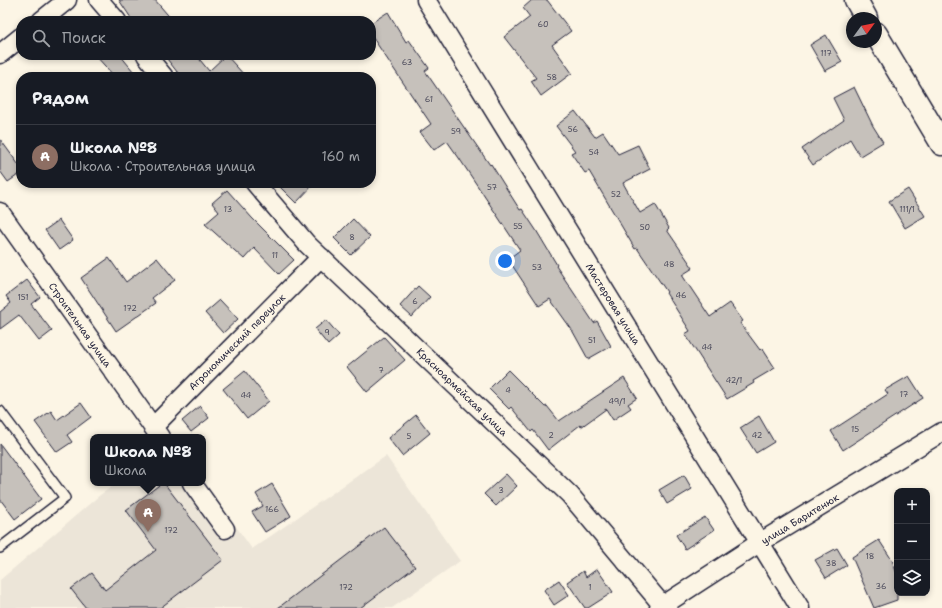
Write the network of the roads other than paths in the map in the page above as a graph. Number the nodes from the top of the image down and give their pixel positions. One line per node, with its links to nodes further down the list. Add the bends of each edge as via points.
1 (67, 0): 6 (street)
2 (99, 0): 7 (street)
3 (426, 0): 22 (street, Мастеровая улица)
4 (856, 0): 5 (street)
5 (863, 12)
6 (47, 16)
7 (113, 16)
8 (16, 41): 10 (street)
9 (882, 44): 13 (street)
10 (0, 54)
11 (150, 60): 12 (street)
12 (160, 72)
13 (942, 144)
14 (259, 188): 16 (street, Красноармейская улица)
15 (0, 212): 18 (street, Строительная улица)
16 (321, 257): 18 (street, Агрономический переулок); 24 (street, Красноармейская улица, via 570,495)
17 (0, 411): 23 (lane, via 65,498)
18 (156, 432)
19 (942, 432): 22 (street, улица Баритенюк)
20 (194, 486): 21 (street)
21 (225, 529)
22 (759, 543): 24 (street, улица Баритенюк); 25 (street, Мастеровая улица)
23 (0, 548)
24 (661, 607)
25 (800, 608)

